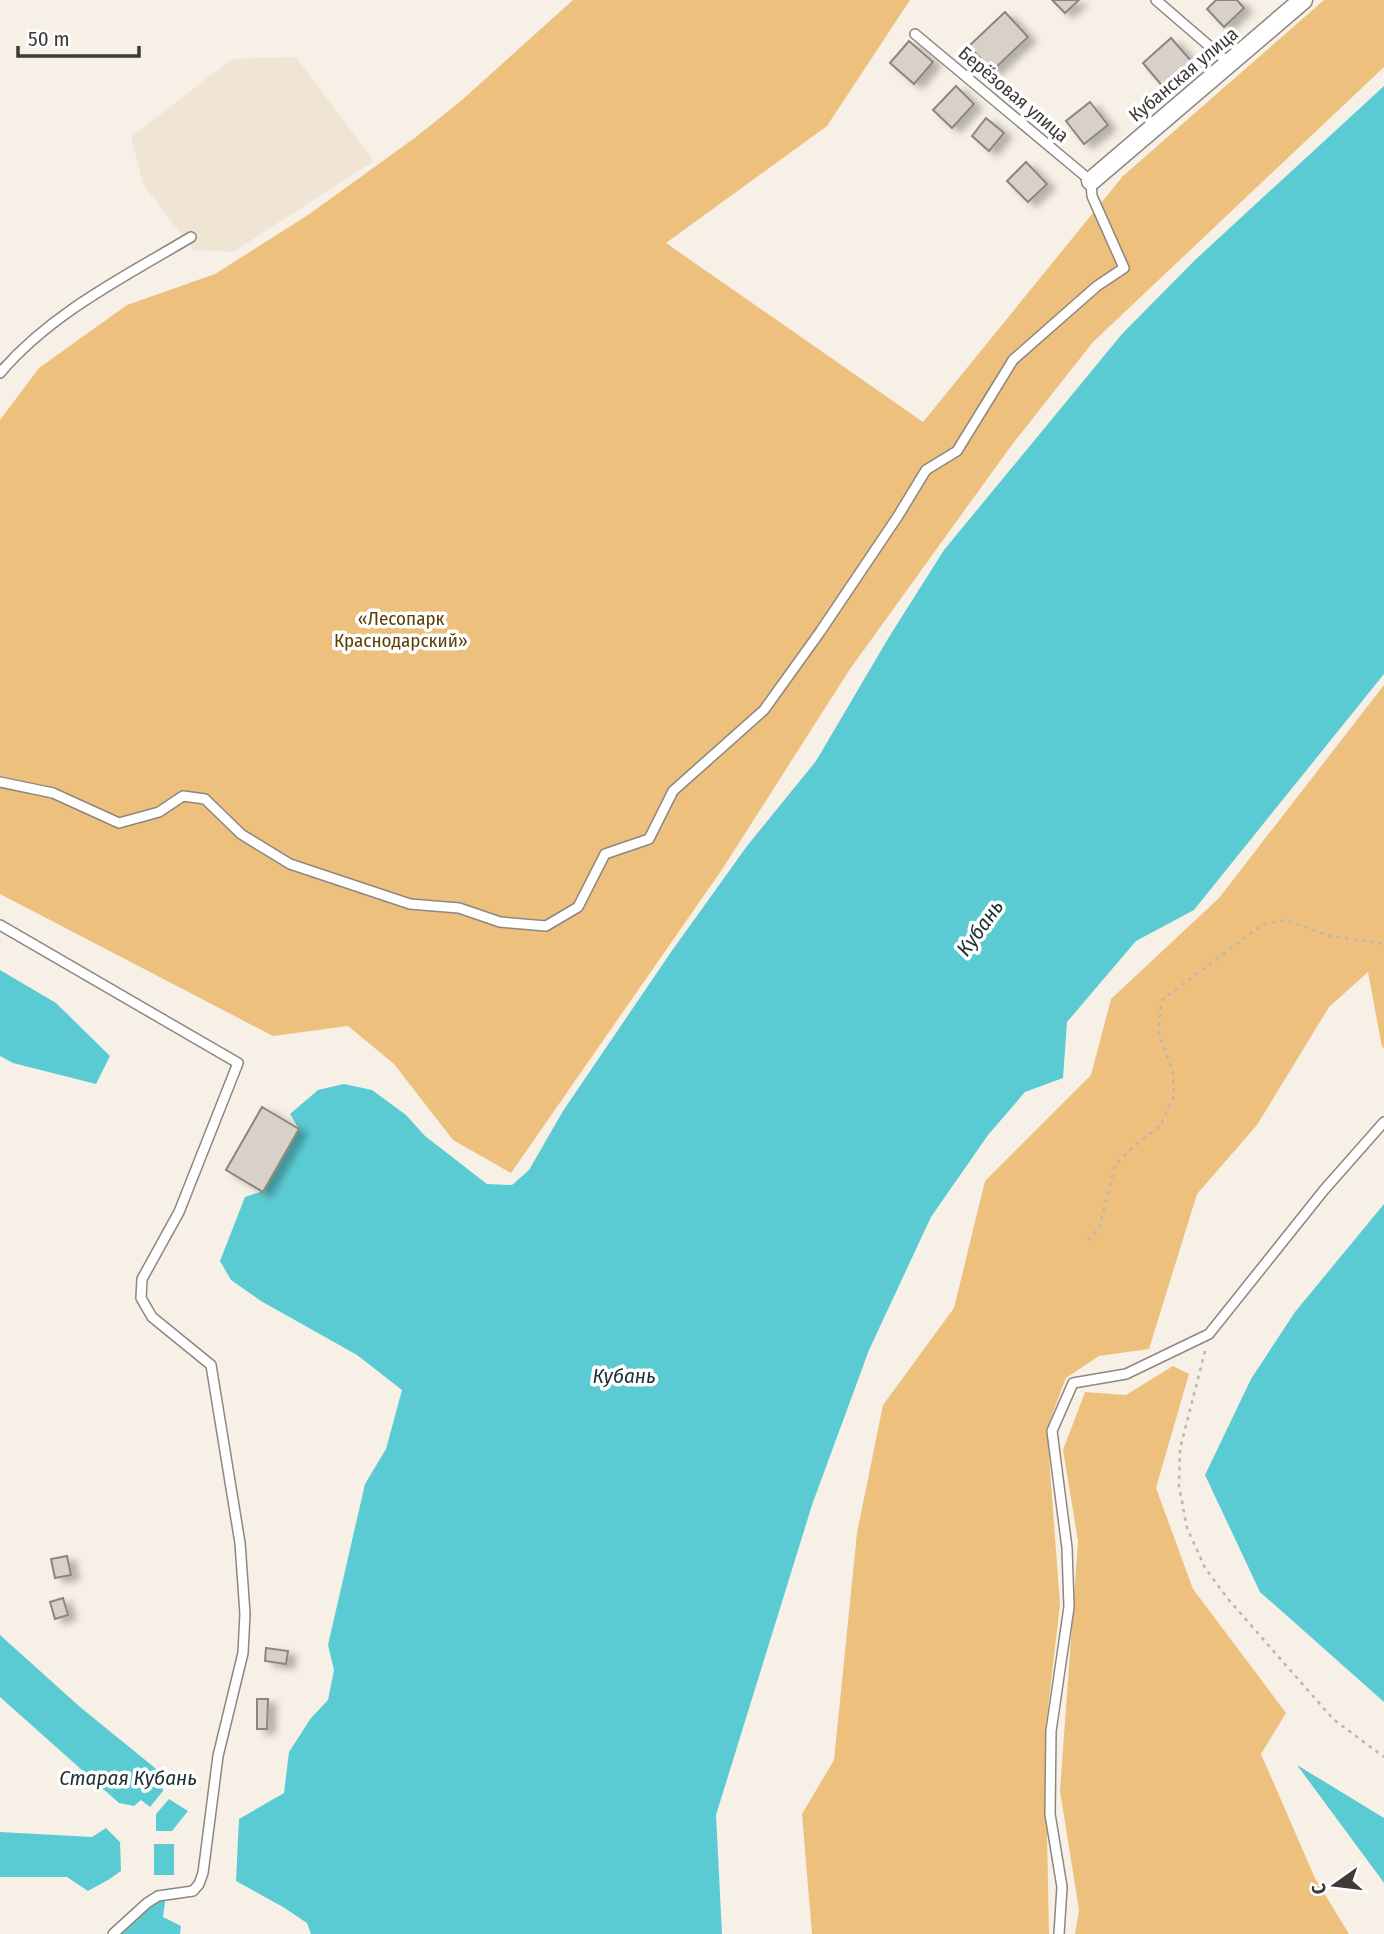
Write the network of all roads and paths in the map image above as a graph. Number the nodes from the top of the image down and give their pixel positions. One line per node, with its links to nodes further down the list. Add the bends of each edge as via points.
1 (1156, 0): 4 (lane)
2 (1303, 0): 4 (street, Кубанская улица)
3 (915, 34): 5 (lane, Берёзовая улица)
4 (1230, 63): 5 (street, Кубанская улица)
5 (1091, 181): 8 (lane, via 1092,196 1124,268 1013,360 957,451 926,470 764,710 673,791 649,839 605,853 578,907 547,926 500,922 459,908 410,904 290,864 241,834 205,799 183,796 159,812 119,823 53,793)
6 (191, 237): 7 (lane, via 65,313)
7 (0, 373)
8 (0, 782)
9 (0, 925): 15 (lane, via 238,1063 179,1212 142,1279 141,1298 152,1317 211,1365 240,1543 243,1653 218,1756 199,1884 193,1891 159,1896)
10 (1384, 945): 12 (path, via 1330,936 1285,920 1262,925 1162,1000 1158,1031 1172,1073 1174,1096 1160,1126 1115,1165 1099,1228)
11 (1384, 1122): 13 (lane)
12 (1088, 1240)
13 (1209, 1334): 14 (path, via 1180,1449 1179,1486 1187,1528 1205,1568 1228,1599 1332,1719); 16 (lane, via 1126,1374 1073,1383 1052,1431 1067,1548 1069,1607 1051,1731 1050,1814 1062,1887)
14 (1384, 1757)
15 (113, 1934)
16 (1059, 1934)

